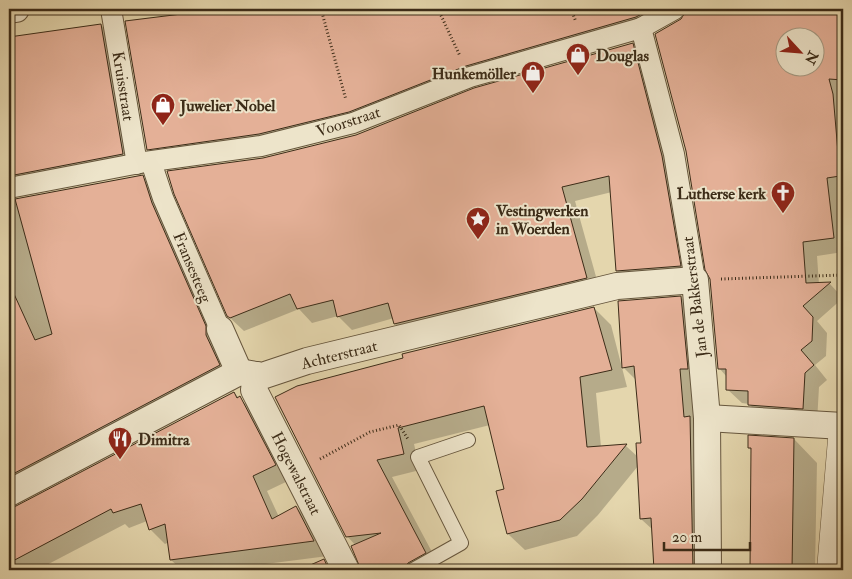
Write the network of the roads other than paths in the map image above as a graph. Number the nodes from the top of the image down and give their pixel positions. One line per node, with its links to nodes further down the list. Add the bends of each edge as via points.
1 (16, 9): 4 (street)
2 (112, 9): 6 (street, Kruisstraat)
3 (675, 9): 5 (street, Voorstraat)
4 (9, 10)
5 (641, 28): 6 (street, Voorstraat, via 470,77 353,123 261,146); 8 (street, Jan de Bakkerstraat, via 674,154)
6 (144, 163): 7 (street, Voorstraat); 9 (street, Fransesteeg, via 163,198)
7 (9, 188)
8 (695, 280): 10 (street, Achterstraat, via 617,286 307,361 262,376); 11 (street, Jan de Bakkerstraat)
9 (220, 330): 10 (street, Fransesteeg)
10 (248, 374): 14 (street, Achterstraat); 15 (street, Hogewalstraat)
11 (707, 418): 12 (street); 17 (street, Jan de Bakkerstraat)
12 (843, 427): 18 (street)
13 (468, 440): 16 (lane, via 418,457 461,543)
14 (9, 493)
15 (346, 570)
16 (413, 570)
17 (708, 570)
18 (831, 570)

